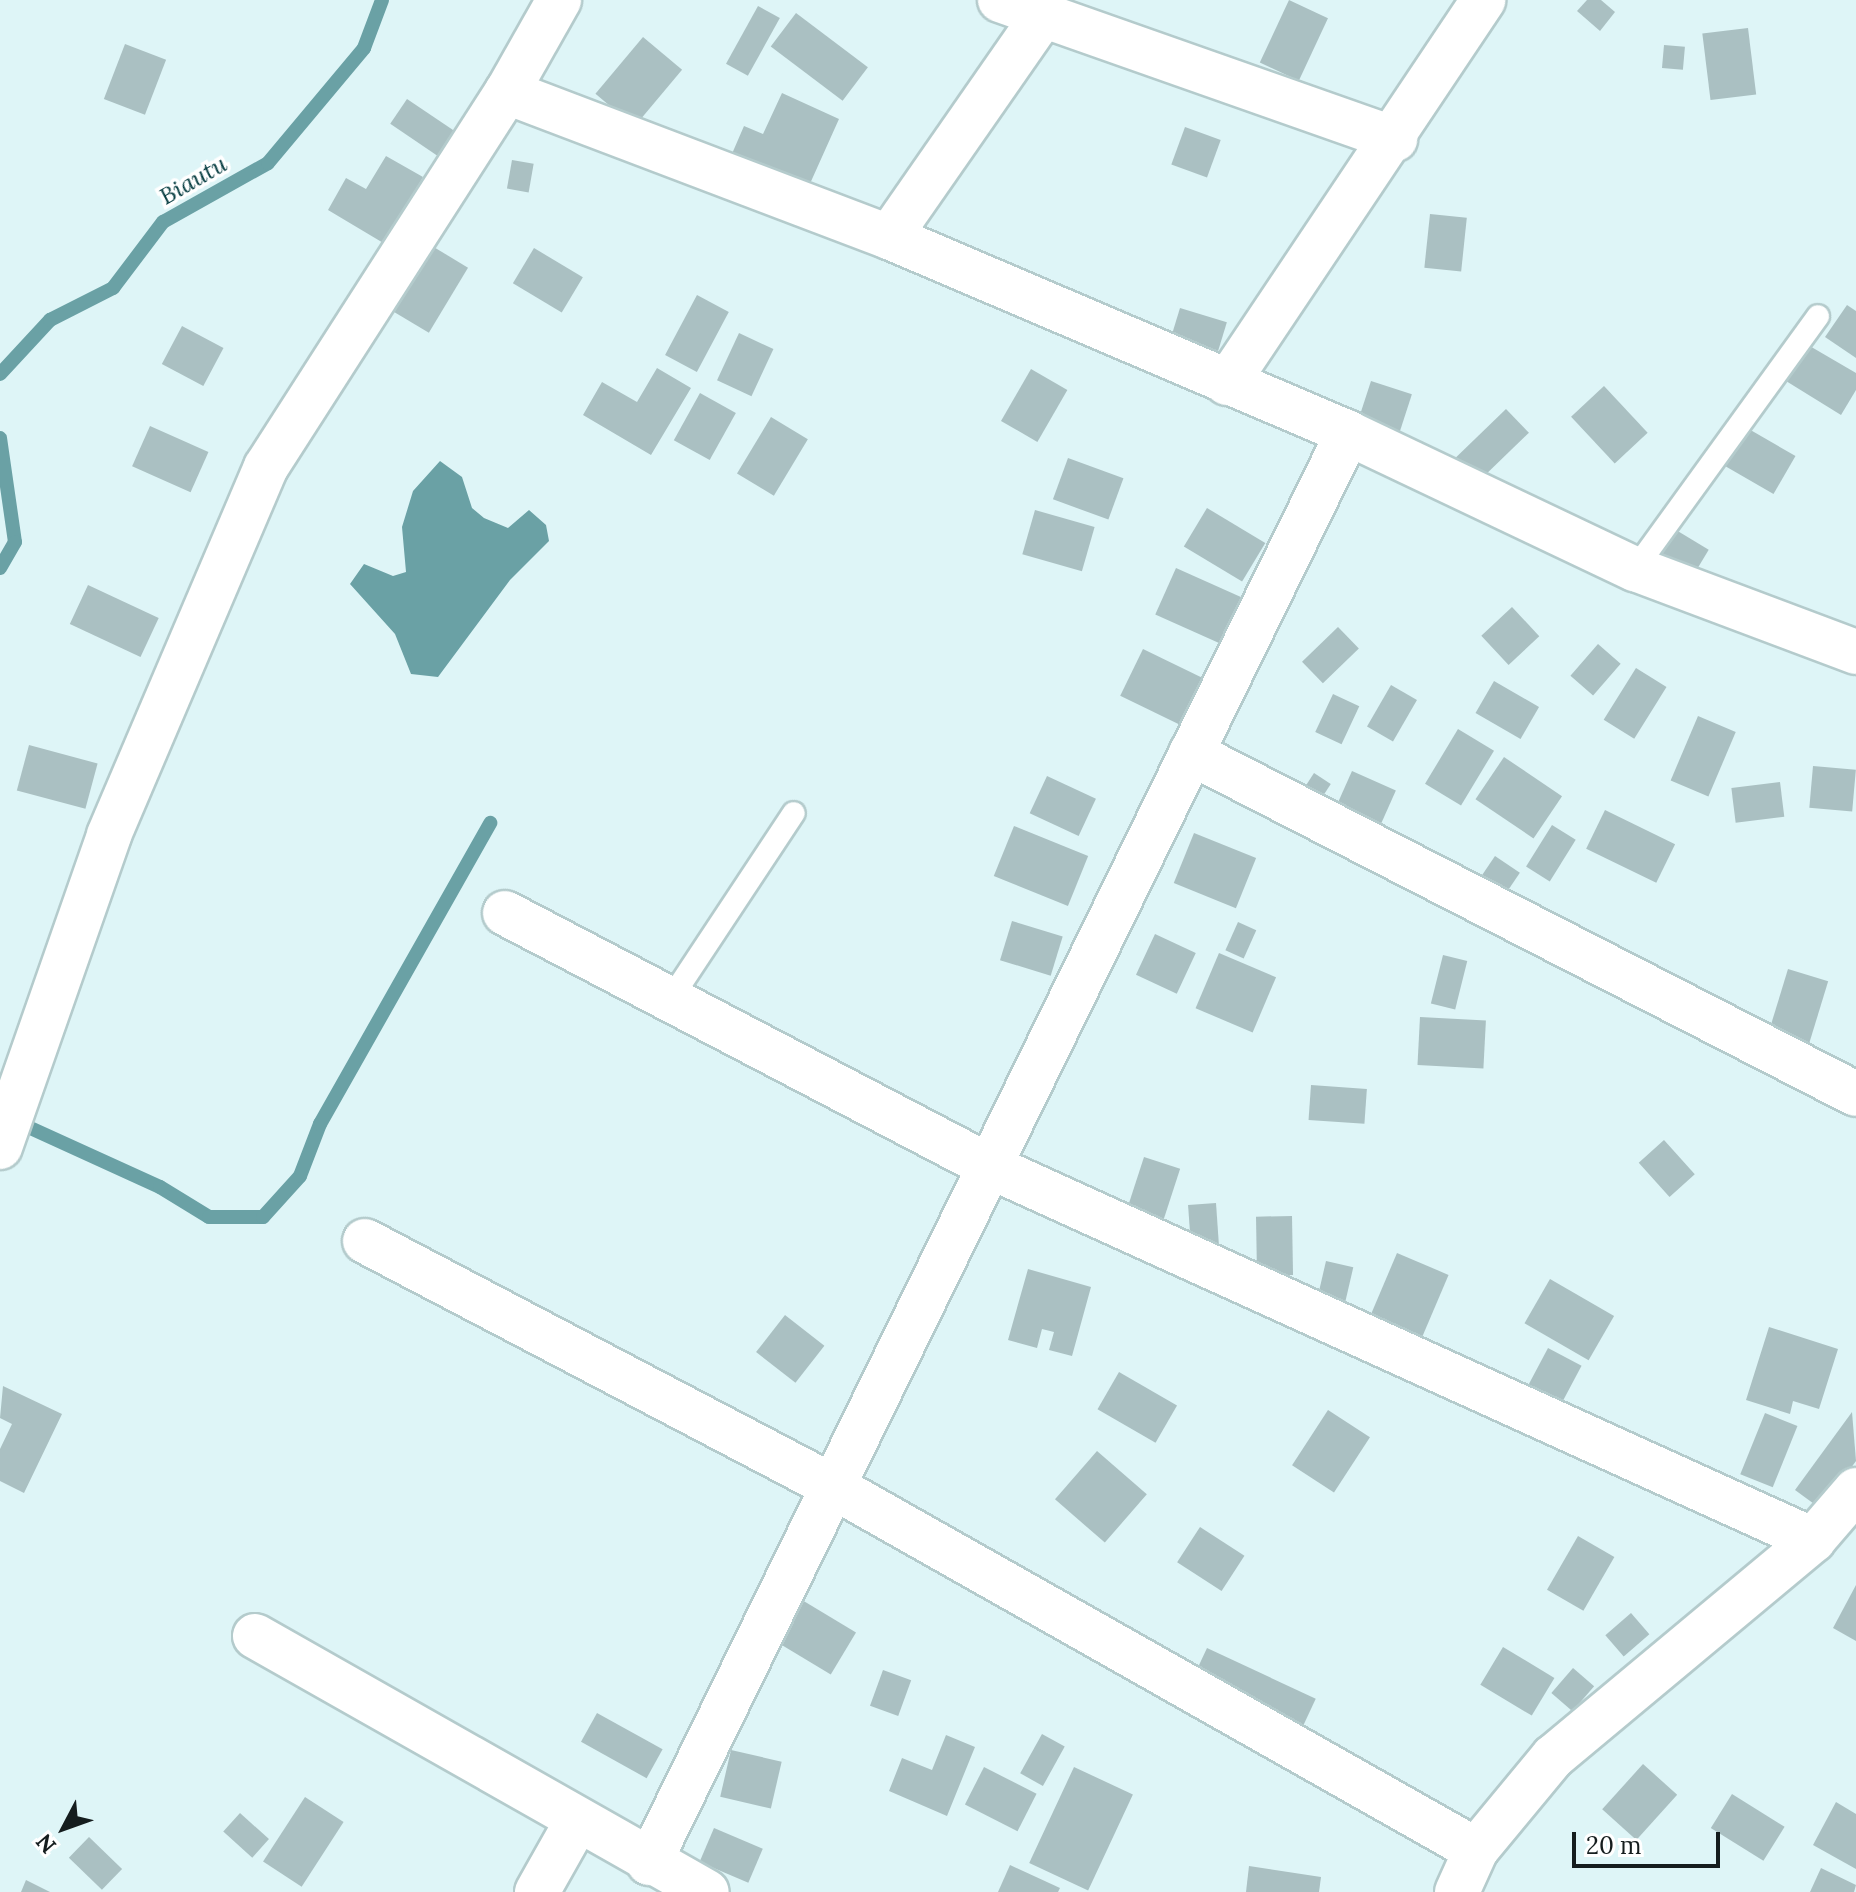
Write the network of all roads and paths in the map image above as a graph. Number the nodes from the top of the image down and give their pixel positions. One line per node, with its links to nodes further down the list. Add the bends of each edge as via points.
1 (559, 0): 5 (street)
2 (1000, 0): 4 (street)
3 (1483, 0): 6 (street)
4 (1042, 17): 6 (street); 7 (street)
5 (507, 92): 7 (street); 18 (street, via 266,467 109,835)
6 (1395, 139): 9 (street)
7 (889, 237): 9 (street)
8 (1818, 316): 11 (lane)
9 (1227, 383): 10 (street)
10 (1348, 433): 11 (street); 13 (street)
11 (1635, 569): 12 (street)
12 (1856, 652)
13 (1191, 753): 17 (street); 19 (street)
14 (794, 813): 16 (lane)
15 (505, 913): 16 (street)
16 (670, 1000): 19 (street)
17 (1856, 1094)
18 (0, 1146)
19 (989, 1166): 21 (street); 23 (street)
20 (365, 1241): 21 (street)
21 (832, 1486): 26 (street); 27 (street)
22 (1856, 1490): 23 (street)
23 (1813, 1540): 26 (street, via 1553,1757)
24 (255, 1636): 25 (street)
25 (577, 1821): 27 (street); 28 (street)
26 (1476, 1850): 30 (street)
27 (649, 1863): 29 (street)
28 (537, 1892)
29 (707, 1892)
30 (1457, 1892)

